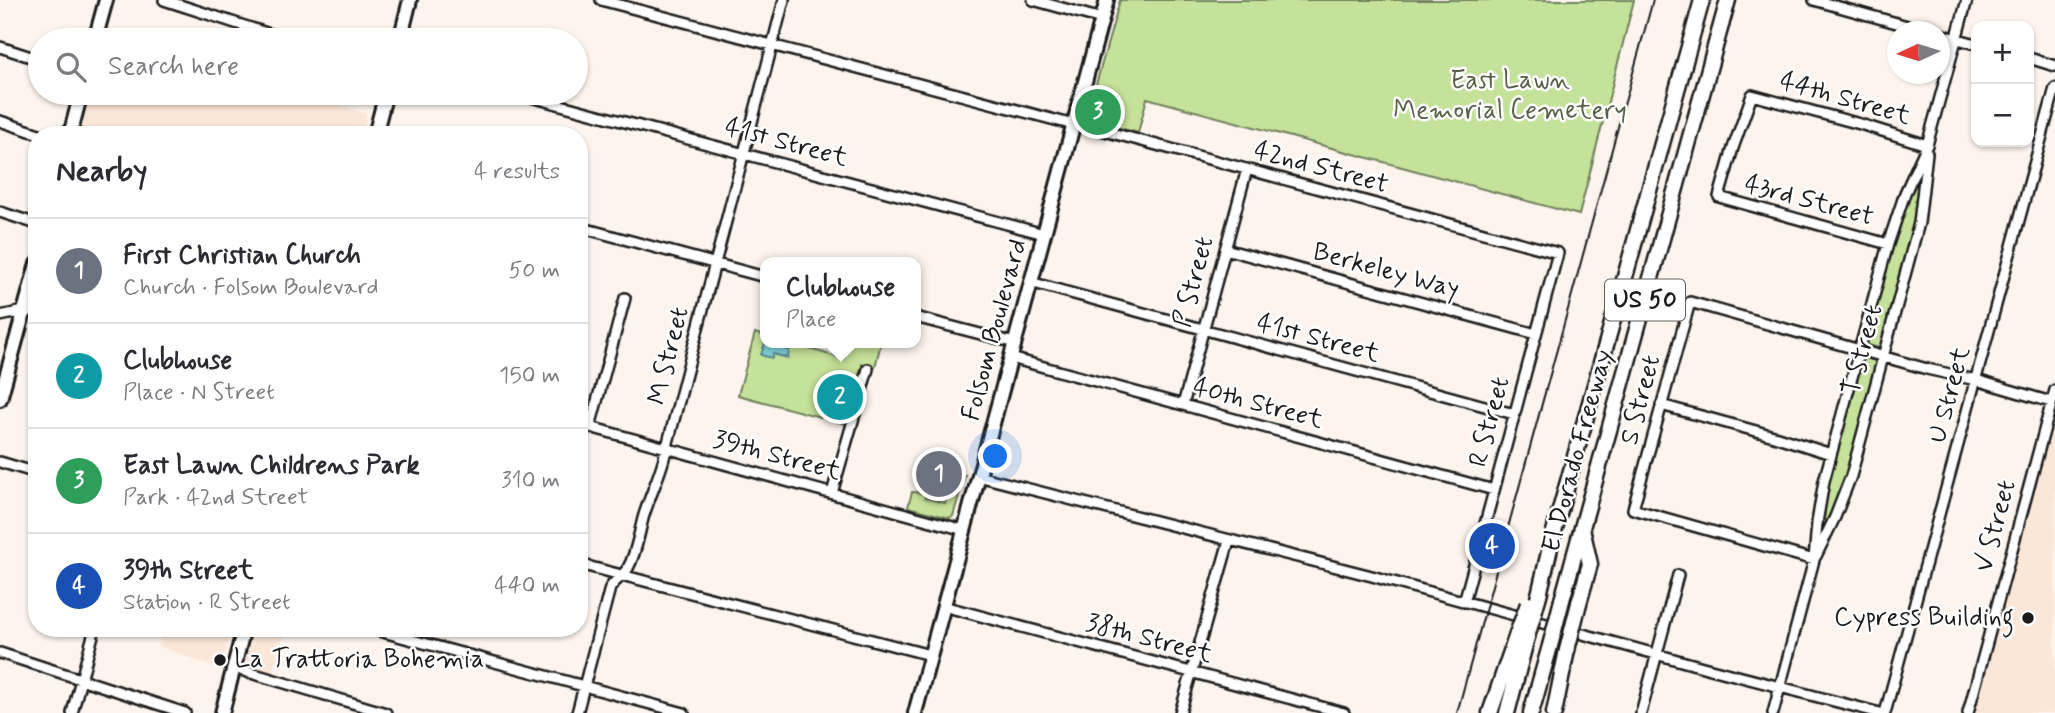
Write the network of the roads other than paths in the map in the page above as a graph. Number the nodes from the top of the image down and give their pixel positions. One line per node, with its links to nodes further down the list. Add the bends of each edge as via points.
1 (106, 0): 14 (main road)
2 (164, 0): 15 (street)
3 (410, 0): 16 (main road)
4 (601, 0): 20 (street, 42nd Street)
5 (783, 0): 20 (street, M Street)
6 (1033, 0): 12 (street)
7 (1107, 0): 12 (main road, Folsom Boulevard)
8 (1702, 0): 84 (highway, El Dorado Freeway / US 50, bridge)
9 (1728, 0): 75 (highway, El Dorado Freeway / US 50)
10 (1814, 0): 13 (street)
11 (1968, 0): 18 (street, T Street)
12 (1102, 19): 30 (main road, Folsom Boulevard)
13 (1889, 21)
14 (98, 28)
15 (251, 28)
16 (403, 28)
17 (1950, 37): 18 (street)
18 (1957, 39): 19 (street); 34 (street, T Street)
19 (1971, 43)
20 (772, 45): 30 (street, 42nd Street); 35 (street, M Street)
21 (0, 47): 22 (street)
22 (28, 56)
23 (2034, 60): 24 (street)
24 (2055, 66)
25 (2055, 88): 60 (street, U Street)
26 (78, 105): 31 (main road)
27 (383, 105): 32 (main road)
28 (561, 105): 35 (street, 41st Street)
29 (0, 121): 33 (street)
30 (1075, 122): 36 (street, 42nd Street); 41 (main road, Folsom Boulevard)
31 (72, 126)
32 (377, 126)
33 (28, 130)
34 (1927, 145): 37 (street, 44th Street, via 1752,95); 42 (street, T Street); 57 (street, T Street, via 1919,223)
35 (743, 154): 41 (street, 41st Street); 45 (street, M Street)
36 (1247, 169): 43 (street, P Street); 44 (street, 42nd Street)
37 (1719, 197): 42 (street, 43rd Street)
38 (0, 212): 39 (street)
39 (28, 222)
40 (588, 229): 45 (street)
41 (1044, 234): 47 (main road, Folsom Boulevard)
42 (1888, 244): 56 (street, T Street)
43 (1225, 249): 53 (street, P Street); 54 (street, Berkeley Way)
44 (1558, 254): 54 (street, R Street)
45 (714, 263): 46 (street); 68 (street, M Street)
46 (760, 275)
47 (1030, 282): 53 (street, 41st Street); 55 (main road, Folsom Boulevard)
48 (625, 298): 67 (street)
49 (28, 311): 50 (street)
50 (0, 316)
51 (921, 319): 55 (street)
52 (28, 320): 62 (main road)
53 (1203, 329): 64 (street, P Street); 66 (street, 41st Street)
54 (1536, 334): 66 (street, R Street)
55 (1015, 344): 58 (main road, Folsom Boulevard)
56 (1860, 350): 57 (street); 65 (street, S Street, via 1690,302); 69 (street, T Street)
57 (1883, 356): 60 (street); 78 (street, T Street, via 1844,496)
58 (1011, 358): 64 (street, 40th Street); 72 (main road, Folsom Boulevard)
59 (868, 369): 74 (street)
60 (1976, 380): 63 (street); 111 (street, U Street)
61 (2055, 390): 63 (street, V Street)
62 (0, 399)
63 (2052, 402): 112 (street, V Street)
64 (1183, 405): 73 (street, 40th Street)
65 (1661, 405): 69 (street); 78 (street, S Street, via 1633,509)
66 (1514, 414): 73 (street, R Street)
67 (590, 427): 68 (street, 39th Street)
68 (667, 447): 74 (street, 39th Street); 80 (street, M Street, via 632,560)
69 (1831, 454): 78 (street, T Street)
70 (0, 462): 71 (street)
71 (28, 470)
72 (978, 476): 76 (main road, Folsom Boulevard); 77 (street)
73 (1494, 490): 82 (street, R Street)
74 (832, 493): 76 (street, 39th Street)
75 (1582, 529): 107 (highway, El Dorado Freeway / US 50, bridge); 108 (highway, bridge, via 1590,564)
76 (964, 530): 83 (main road, Folsom Boulevard)
77 (1229, 541): 82 (street); 92 (street)
78 (1814, 560): 95 (street, T Street)
79 (588, 566): 80 (street)
80 (622, 575): 90 (street); 94 (street, M Street, via 610,588)
81 (1678, 575): 89 (street)
82 (1464, 603): 89 (street)
83 (943, 606): 90 (main road, Folsom Boulevard); 92 (street, 38th Street)
84 (1522, 635): 105 (highway); 106 (highway)
85 (92, 637): 93 (street)
86 (242, 637): 91 (main road)
87 (402, 637): 94 (street)
88 (0, 653): 93 (street)
89 (1657, 654): 95 (street); 109 (street)
90 (930, 655): 102 (main road, Folsom Boulevard)
91 (234, 668): 98 (main road); 99 (street)
92 (1191, 672): 103 (street); 104 (street, 38th Street)
93 (81, 678): 96 (street); 97 (street)
94 (584, 686): 100 (street, M Street); 101 (street)
95 (1780, 687): 110 (street, T Street); 111 (street)
96 (72, 713)
97 (185, 713)
98 (222, 713)
99 (386, 713)
100 (577, 713)
101 (684, 713)
102 (915, 713)
103 (1180, 713)
104 (1344, 713)
105 (1490, 713)
106 (1507, 713)
107 (1531, 713)
108 (1553, 713)
109 (1641, 713)
110 (1773, 713)
111 (1882, 713)
112 (1968, 713)

